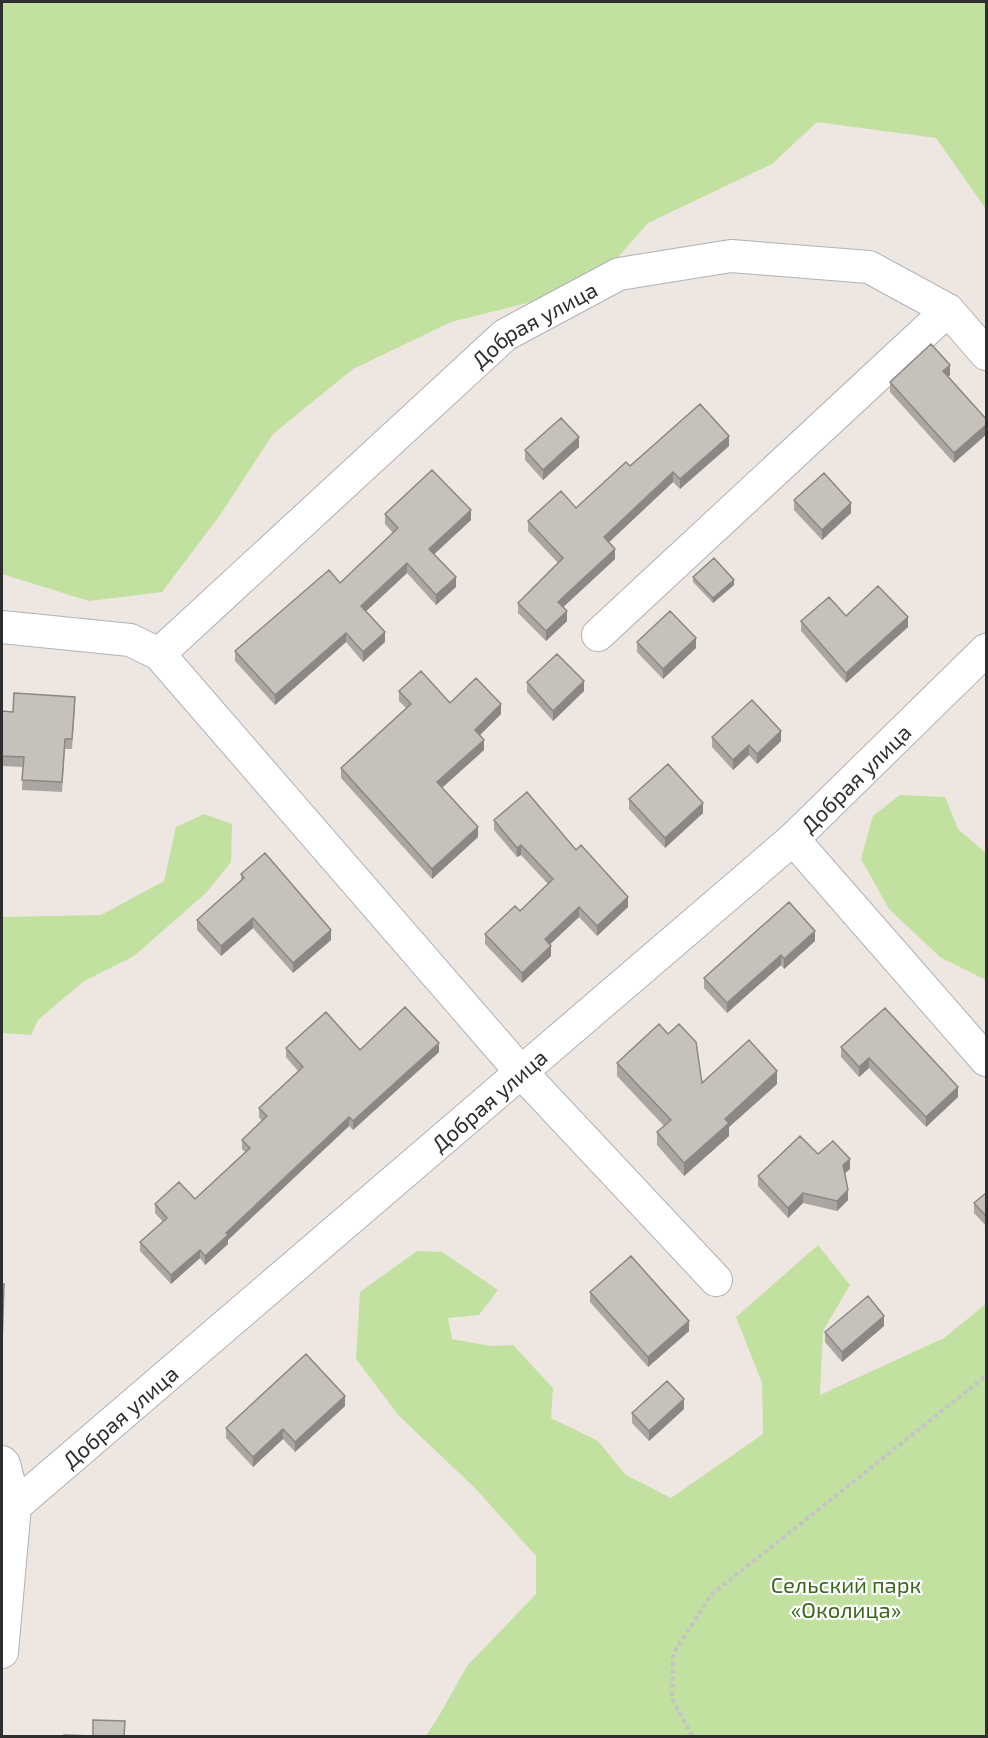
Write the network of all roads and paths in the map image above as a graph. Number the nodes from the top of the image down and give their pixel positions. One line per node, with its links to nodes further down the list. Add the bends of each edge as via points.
1 (948, 310): 2 (street, Добрая улица); 4 (street); 6 (street, Добрая улица, via 869,267 731,256 619,274 504,334)
2 (987, 354)
3 (2, 627): 6 (street, via 130,640)
4 (598, 635)
5 (987, 650): 7 (street, Добрая улица)
6 (159, 654): 9 (street)
7 (793, 839): 8 (street); 9 (street, Добрая улица)
8 (987, 1060)
9 (521, 1072): 10 (street); 13 (street, Добрая улица)
10 (716, 1281)
11 (987, 1376): 15 (path, via 711,1595 673,1654 672,1699)
12 (2, 1462): 13 (street)
13 (15, 1506): 14 (street)
14 (2, 1652)
15 (692, 1737)

